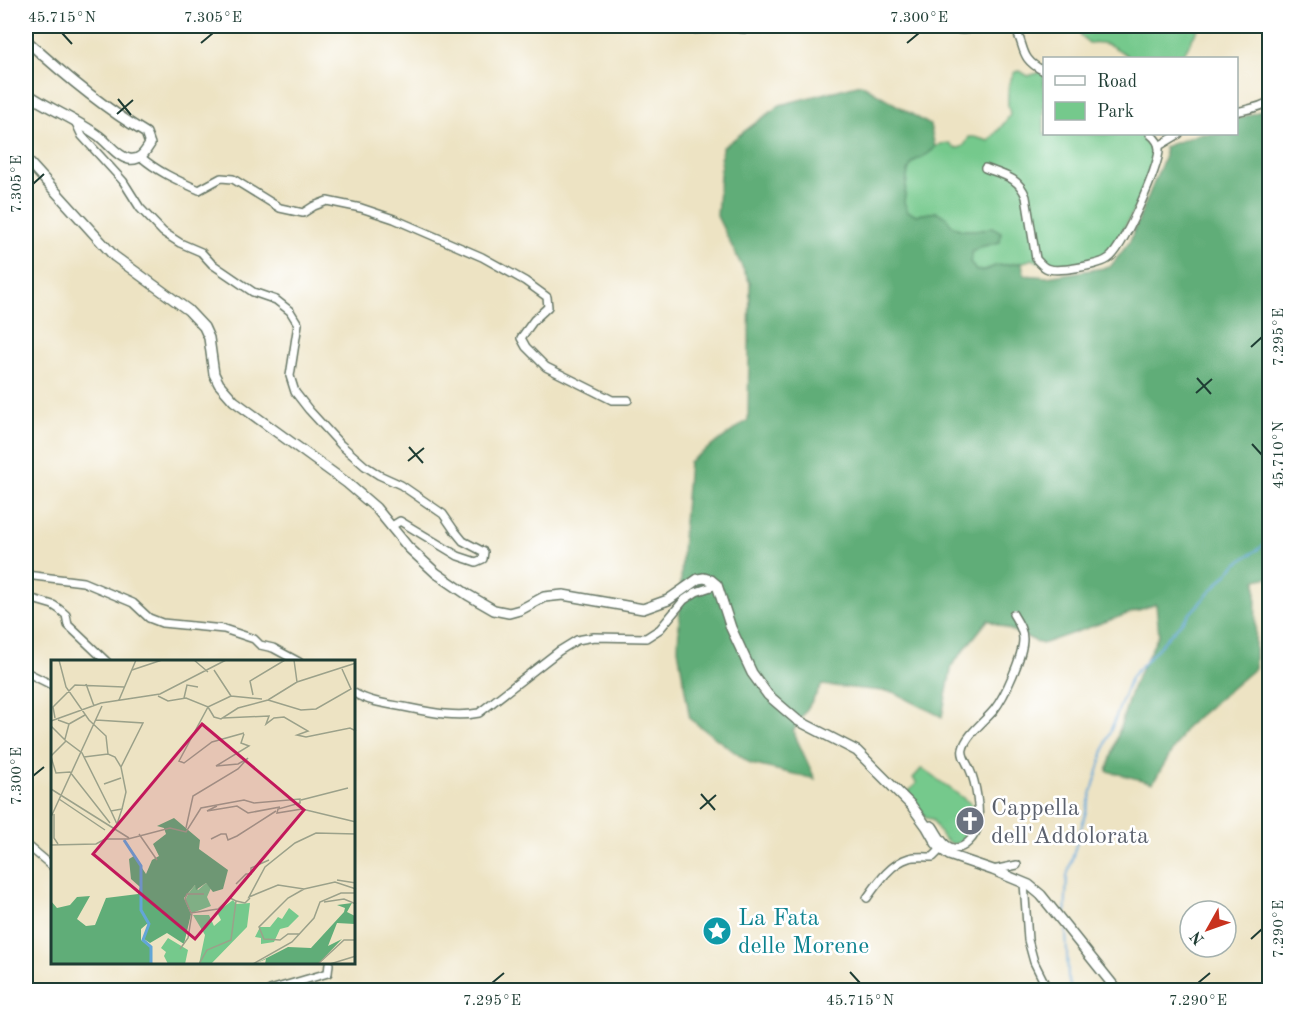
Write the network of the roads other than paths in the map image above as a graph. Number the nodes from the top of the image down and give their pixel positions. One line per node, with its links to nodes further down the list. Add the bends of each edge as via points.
1 (664, 26): 5 (street, via 687,30)
2 (950, 26): 3 (street, via 956,30)
3 (982, 26)
4 (1013, 26): 7 (street, via 1028,60)
5 (770, 28)
6 (26, 40): 15 (street, via 99,102 146,133 150,144)
7 (1043, 70)
8 (26, 93): 11 (street)
9 (1269, 101): 10 (street)
10 (1238, 112)
11 (75, 121): 15 (street, via 122,157); 19 (street, via 82,136 163,232 201,252 253,292 276,300 290,311 298,324 290,376 295,392 309,410 365,466 443,514 463,541 484,552 483,559 476,562 458,556 400,521)
12 (1151, 135): 14 (street)
13 (1177, 135): 14 (street)
14 (1159, 146): 17 (street, via 1154,172 1115,252 1107,260 1065,270 1048,269 1036,259 1023,189 1009,177)
15 (141, 157): 18 (street, via 200,190 221,178 233,179 280,208 303,213 327,201 361,208 482,257 547,297 548,306 521,338 546,367 612,400)
16 (26, 159): 19 (street, via 114,256 188,310 204,327 214,375 234,400 347,483)
17 (985, 168)
18 (628, 400)
19 (392, 526): 21 (street, via 436,573 494,610 509,613 544,597 563,595 643,609 668,600 698,579)
20 (26, 575): 25 (street, via 82,582 134,603 149,618 162,623 224,629)
21 (717, 585): 28 (street, via 684,600 660,629 646,638 594,636 577,640 479,713 442,714 376,702); 29 (street, via 730,628 768,695 797,720 857,752 911,805)
22 (26, 597): 24 (street, via 59,609 66,615 68,625)
23 (1013, 614): 29 (street, via 1023,638 1018,662 995,709 963,747 974,778 976,831 969,841 954,848 942,841 933,826)
24 (104, 660)
25 (294, 660)
26 (26, 672): 27 (street)
27 (51, 684)
28 (356, 694)
29 (927, 827): 31 (street)
30 (26, 844): 32 (street)
31 (941, 849): 34 (street, via 955,858); 36 (street, via 933,857 909,857 887,872)
32 (51, 865)
33 (1017, 865): 34 (street)
34 (993, 870): 35 (street)
35 (1024, 883): 39 (street, via 1029,940 1034,962); 40 (street, via 1041,895)
36 (867, 898)
37 (329, 965): 38 (street, via 328,973)
38 (270, 990)
39 (1048, 990)
40 (1117, 990)

